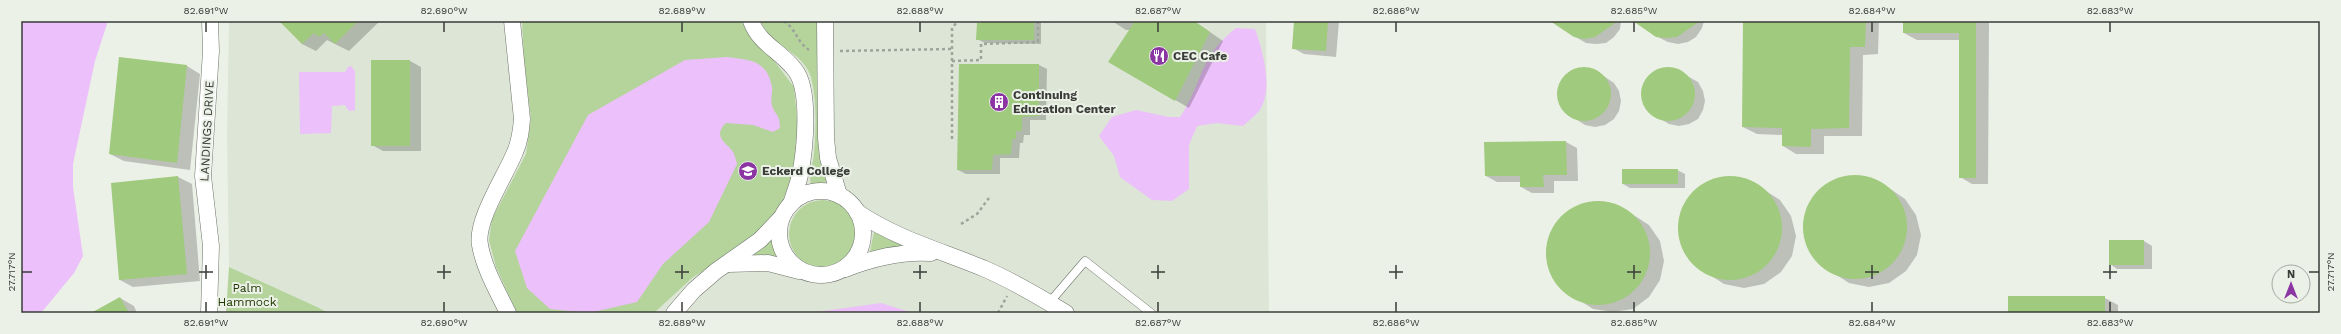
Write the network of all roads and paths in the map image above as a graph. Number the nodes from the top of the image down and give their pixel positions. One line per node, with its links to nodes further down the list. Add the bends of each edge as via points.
1 (210, 21): 26 (street, LANDINGS DRIVE, via 211,51 203,176 211,246)
2 (512, 21): 27 (street, via 522,120 521,134 481,225 479,244)
3 (751, 21): 16 (street, via 756,34 796,71 802,89 804,142 800,175)
4 (784, 21): 10 (path, via 794,28 799,42 808,50)
5 (826, 21): 14 (street, via 826,138 828,158)
6 (958, 21): 9 (path, via 952,28)
7 (1038, 21): 8 (path); 12 (path, via 1038,42 981,44 981,60)
8 (1053, 21)
9 (951, 49): 11 (path); 12 (path)
10 (813, 50)
11 (837, 51)
12 (952, 61): 13 (path)
13 (952, 139)
14 (839, 195): 16 (street, via 821,191 805,195); 17 (street)
15 (989, 198): 19 (path, via 977,214)
16 (791, 204): 18 (street)
17 (857, 212): 20 (street, via 874,224); 22 (street, via 863,233 860,249 850,263)
18 (782, 217): 21 (street, via 760,240); 23 (street, via 779,233 782,249 791,263)
19 (961, 224)
20 (946, 255): 22 (street, via 910,252 884,256); 25 (street, via 986,270)
21 (728, 264): 23 (street, via 768,262); 28 (street, via 694,290)
22 (838, 271): 23 (street, via 821,275)
23 (805, 272)
24 (1009, 292): 29 (path)
25 (1049, 303): 30 (street); 31 (lane, via 1085,262)
26 (209, 313)
27 (508, 313)
28 (674, 313)
29 (998, 313)
30 (1066, 313)
31 (1151, 313)

